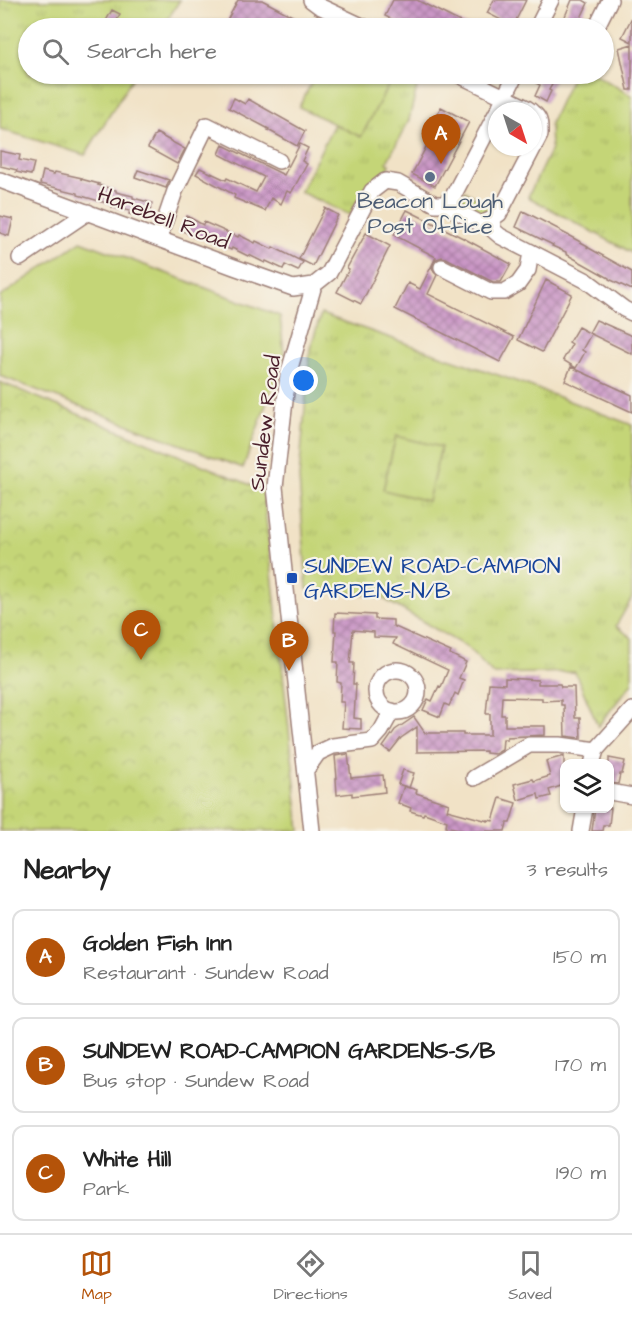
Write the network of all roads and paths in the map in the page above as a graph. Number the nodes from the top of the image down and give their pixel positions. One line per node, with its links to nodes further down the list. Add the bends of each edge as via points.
1 (311, 0): 4 (street)
2 (551, 0): 5 (street)
3 (610, 0): 6 (street)
4 (345, 18)
5 (542, 18)
6 (601, 18)
7 (470, 84): 9 (street)
8 (511, 84): 10 (street)
9 (493, 102)
10 (502, 102)
11 (488, 130): 15 (street, via 452,198)
12 (529, 156): 17 (street, via 499,214)
13 (279, 161): 18 (street, via 207,124 175,191)
14 (0, 180): 16 (street, Harebell Road)
15 (443, 204): 17 (street, via 481,224); 22 (street, Sundew Road, via 385,181 372,191 329,273)
16 (88, 213): 18 (street, Harebell Road); 20 (street)
17 (492, 219): 19 (street, via 500,236)
18 (159, 238): 22 (street, Harebell Road, via 293,288)
19 (531, 252): 21 (street, via 528,270 518,284 504,292 491,292); 23 (street, via 587,281)
20 (20, 258)
21 (442, 267)
22 (314, 285): 27 (street, Sundew Road, via 288,375 275,488)
23 (632, 313)
24 (632, 710): 26 (street)
25 (392, 711): 27 (street, via 372,741 333,746 318,753)
26 (594, 757): 28 (street, via 560,745 529,745)
27 (306, 771): 32 (street, Sundew Road)
28 (474, 778)
29 (614, 793): 30 (street)
30 (632, 796)
31 (584, 813): 33 (street)
32 (312, 831)
33 (581, 831)

